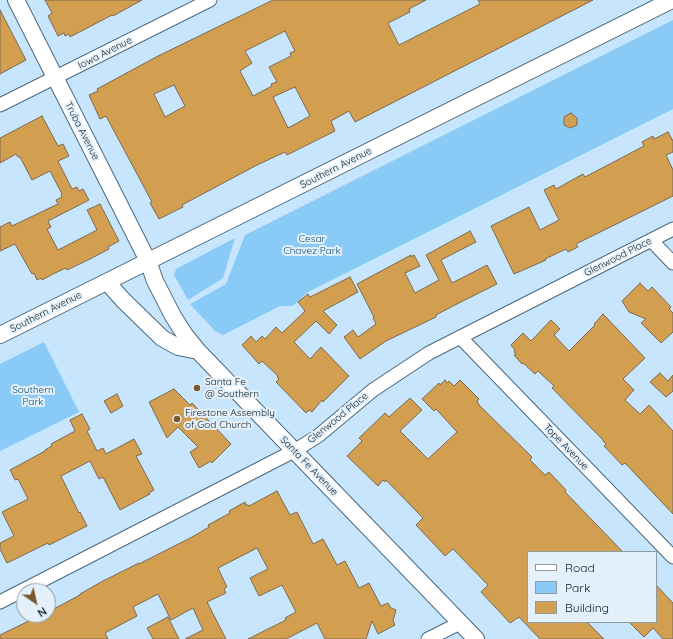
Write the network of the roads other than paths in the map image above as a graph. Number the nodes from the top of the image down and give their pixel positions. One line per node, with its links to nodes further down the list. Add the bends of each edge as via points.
1 (16, 0): 4 (street, Truba Avenue)
2 (210, 0): 4 (street, Iowa Avenue)
3 (672, 0): 8 (street, Southern Avenue)
4 (55, 78): 5 (street, Iowa Avenue); 8 (street, Truba Avenue)
5 (0, 105)
6 (673, 229): 7 (street, Glenwood Place)
7 (651, 240): 9 (street); 12 (street, Glenwood Place)
8 (148, 261): 10 (street, Southern Avenue); 13 (street, Santa Fe Avenue, via 173,316)
9 (673, 263)
10 (106, 282): 11 (street, Southern Avenue); 13 (street, via 162,338 178,347)
11 (0, 335)
12 (460, 337): 14 (street, Glenwood Place, via 428,353 399,372 318,436); 15 (street, Tope Avenue)
13 (198, 351): 14 (street, Santa Fe Avenue)
14 (294, 451): 16 (street, Glenwood Place); 17 (street, Santa Fe Avenue)
15 (673, 557)
16 (0, 602)
17 (460, 623): 18 (street); 19 (street, Santa Fe Avenue)
18 (428, 639)
19 (476, 639)

